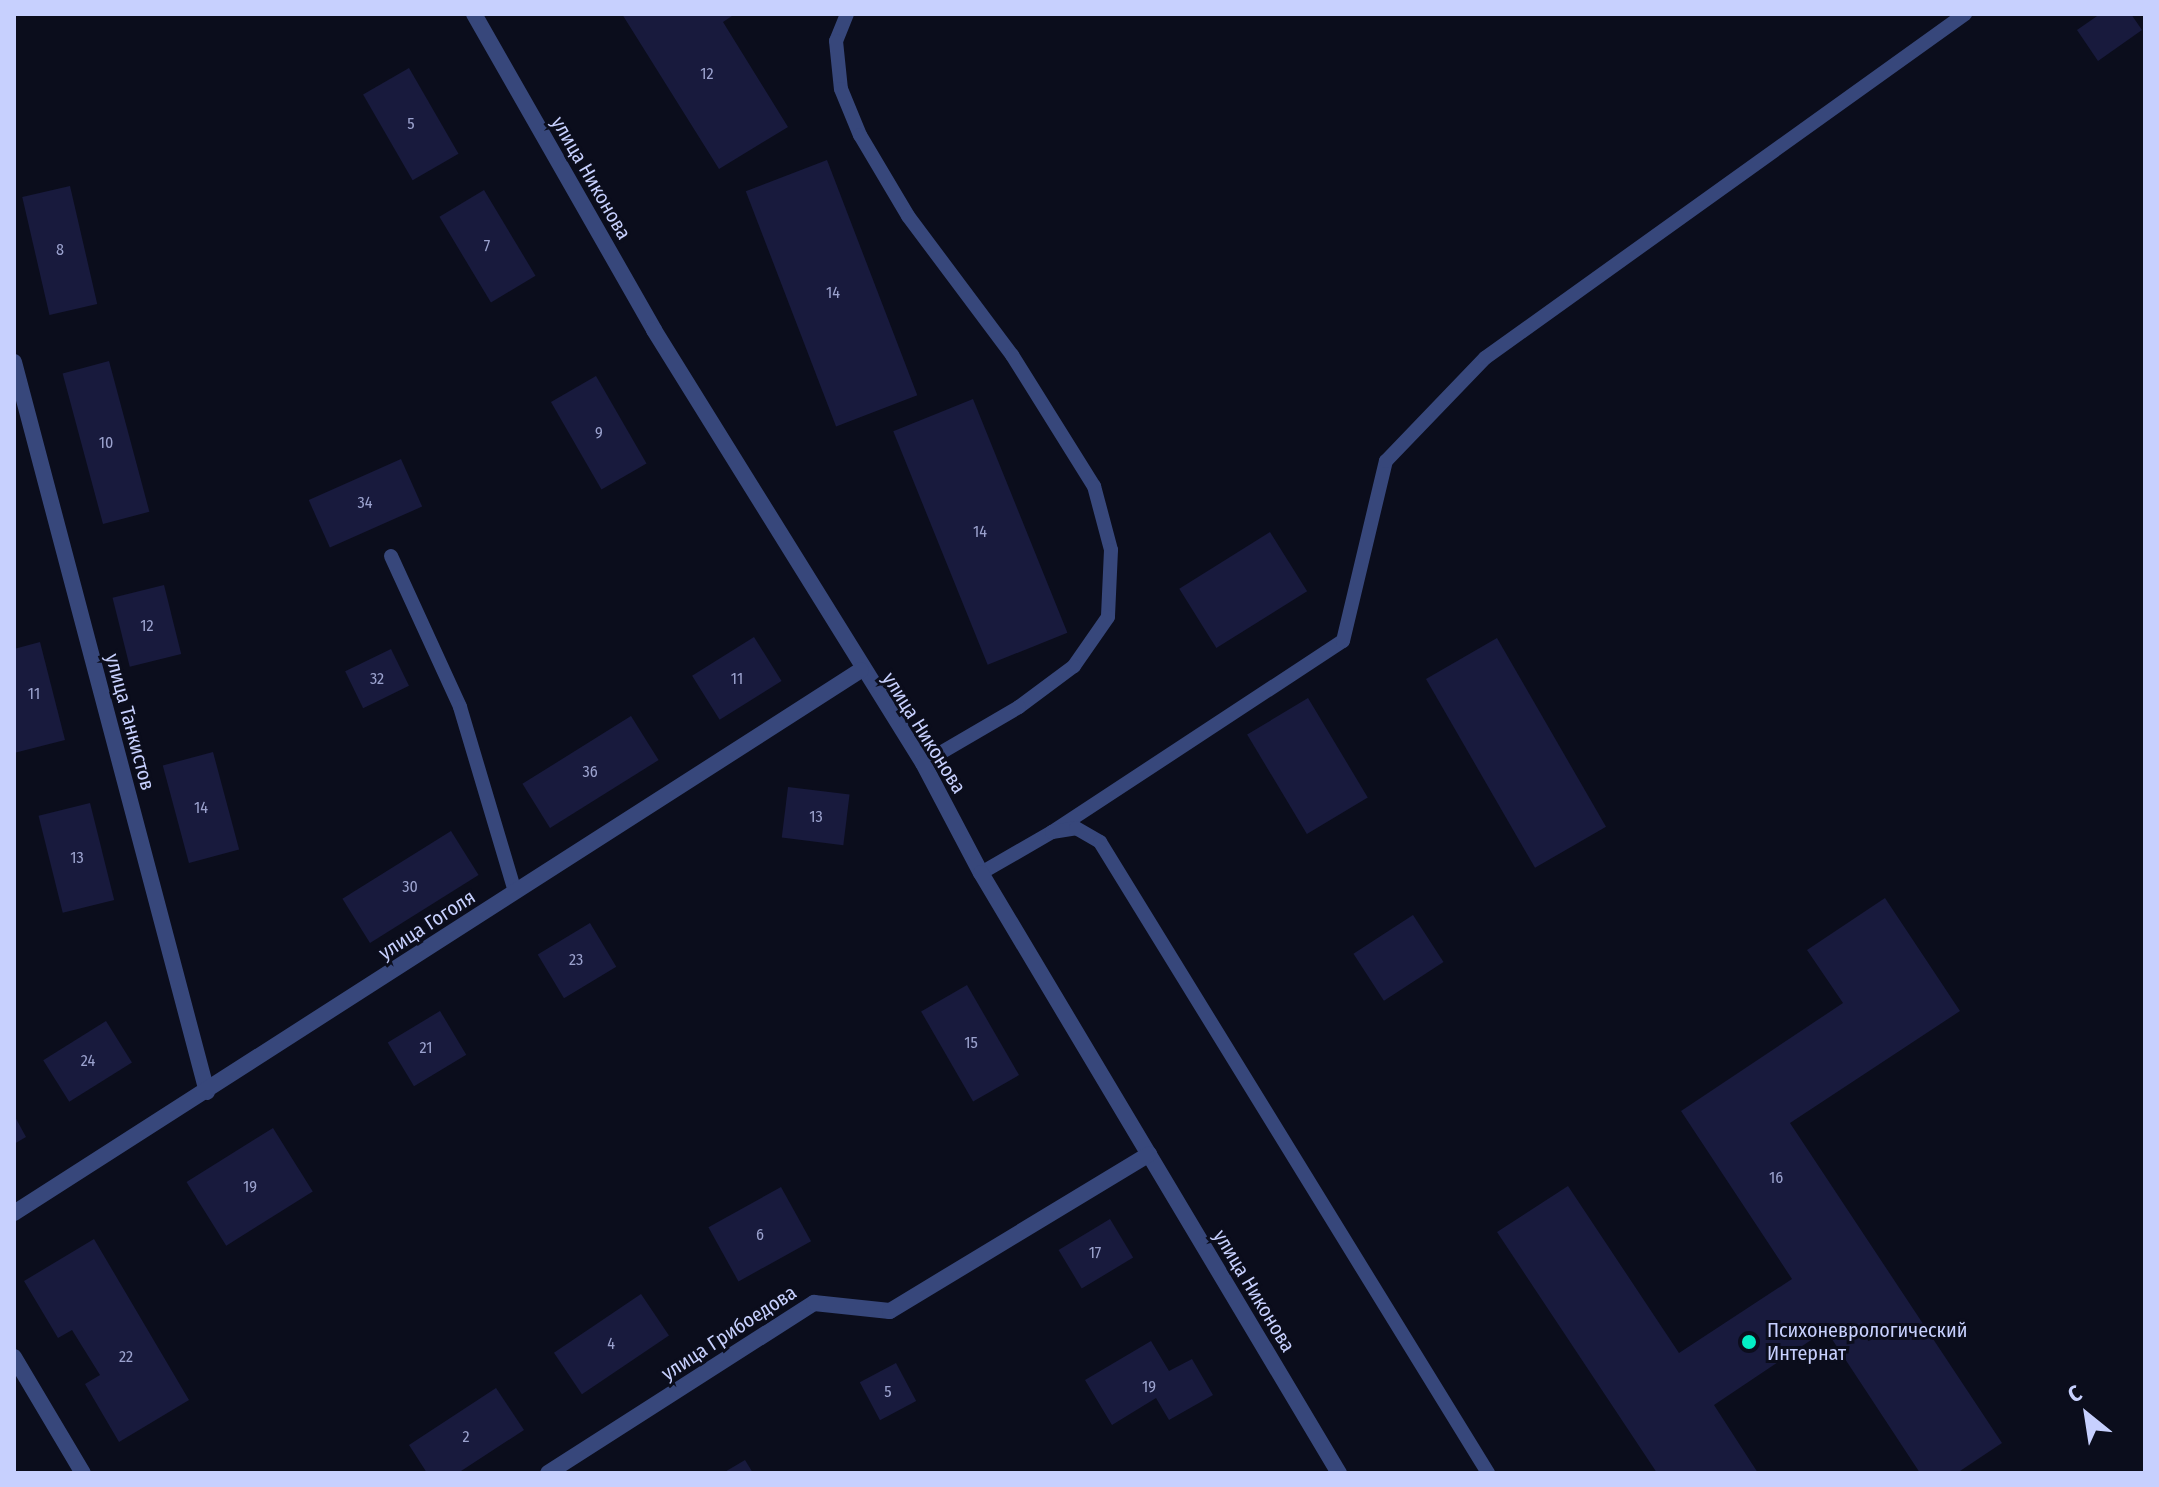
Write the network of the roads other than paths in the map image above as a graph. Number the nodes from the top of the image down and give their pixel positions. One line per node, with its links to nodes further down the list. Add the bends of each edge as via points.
1 (474, 14): 6 (street, улица Никонова, via 654,330)
2 (847, 14): 7 (lane, via 836,41 841,89 860,135 908,216 1012,355 1094,486 1111,550 1108,617 1074,666 1019,707)
3 (1965, 14): 8 (lane, via 1485,358 1386,461 1343,641)
4 (14, 362): 11 (street, улица Танкистов)
5 (391, 556): 10 (lane, via 460,707)
6 (861, 670): 7 (street, улица Никонова); 10 (street, улица Гоголя)
7 (923, 763): 9 (street, улица Никонова)
8 (1052, 832): 9 (lane); 18 (lane, via 1076,828 1100,842 1133,890)
9 (981, 873): 12 (street, улица Никонова)
10 (515, 892): 11 (street, улица Гоголя)
11 (207, 1092): 13 (street, улица Гоголя)
12 (1149, 1154): 16 (street, улица Грибоедова, via 890,1311 814,1303); 17 (street, улица Никонова)
13 (14, 1213)
14 (14, 1357): 15 (street)
15 (83, 1473)
16 (548, 1473)
17 (1339, 1473)
18 (1488, 1473)

